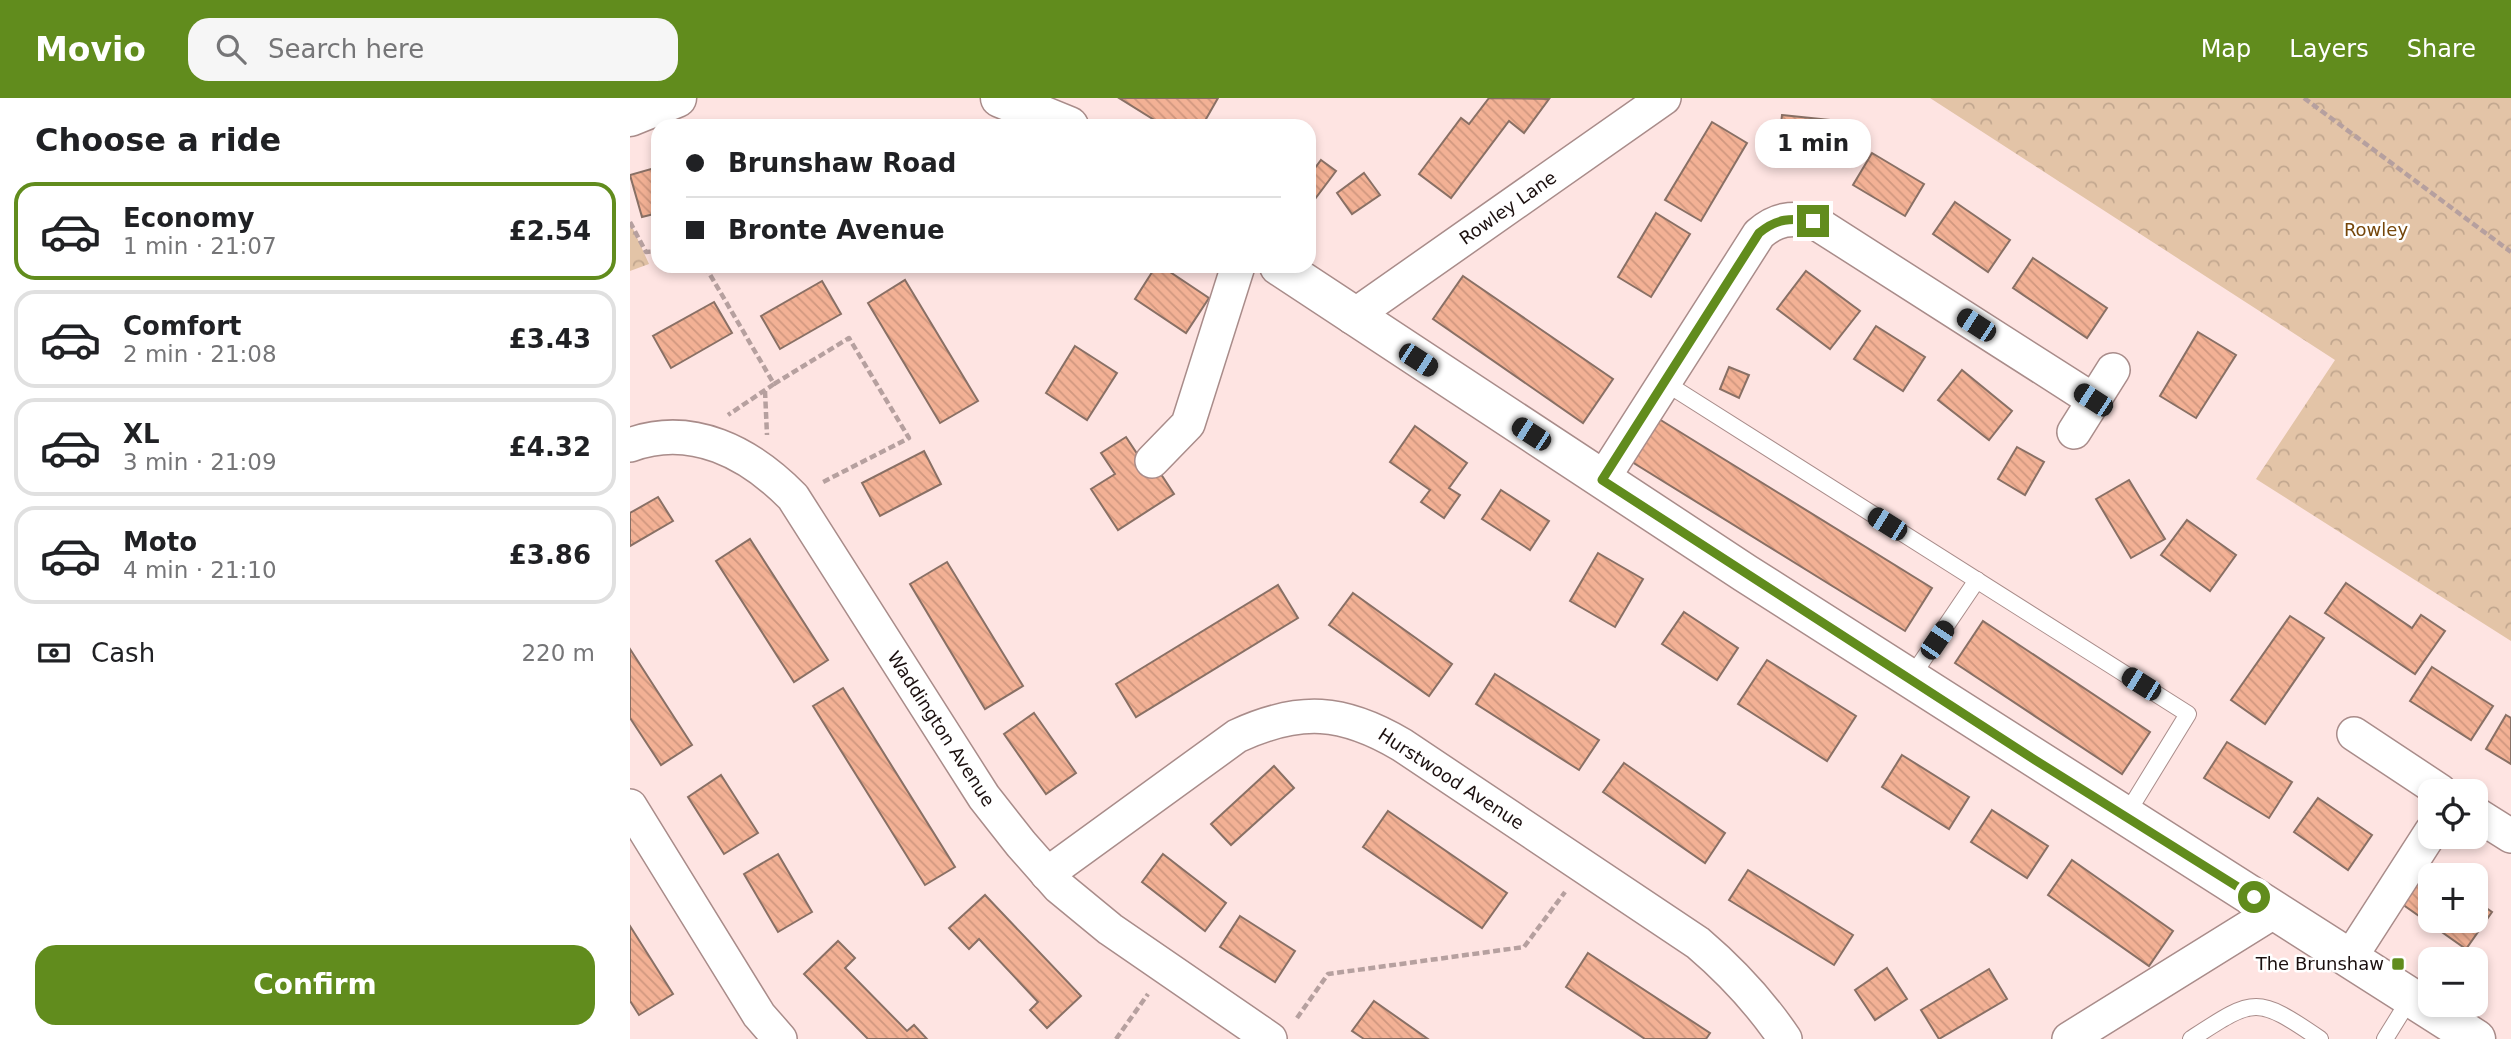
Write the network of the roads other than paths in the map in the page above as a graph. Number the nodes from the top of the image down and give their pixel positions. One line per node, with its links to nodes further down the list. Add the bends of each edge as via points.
1 (677, 98): 4 (street)
2 (1000, 98): 5 (street)
3 (1664, 98): 8 (street, Rowley Lane)
4 (630, 117)
5 (1052, 119)
6 (1236, 273): 14 (street, via 1188,424)
7 (1289, 273): 8 (street)
8 (1352, 317): 15 (street)
9 (2113, 370): 11 (street)
10 (1664, 382): 11 (street, via 1759,233 1771,223 1791,218 1813,221); 15 (street); 16 (lane)
11 (2093, 400): 12 (street)
12 (2074, 432)
13 (630, 445): 25 (street, Waddington Avenue, via 673,437 708,441 768,471 793,497 984,797)
14 (1152, 461)
15 (1602, 480): 17 (street)
16 (1977, 580): 17 (lane); 21 (lane, via 2188,714)
17 (1910, 680): 21 (street)
18 (2354, 734): 19 (street)
19 (2422, 779)
20 (630, 806): 30 (street, via 759,1015)
21 (2125, 816): 26 (street)
22 (2488, 822): 23 (street)
23 (2511, 836)
24 (2420, 849): 27 (street)
25 (1047, 874): 29 (street, Waddington Avenue, via 1110,929 1166,968); 31 (street, Hurstwood Avenue, via 1237,736 1264,723 1305,715 1337,716 1372,727 1698,943 1761,1003)
26 (2275, 911): 27 (street); 32 (street)
27 (2350, 958): 28 (street)
28 (2411, 998): 35 (lane); 36 (street)
29 (1280, 1034)
30 (780, 1039)
31 (1785, 1039)
32 (2069, 1039)
33 (2191, 1039): 34 (lane, via 2236,1010 2260,1005)
34 (2320, 1039)
35 (2385, 1039)
36 (2476, 1039)

